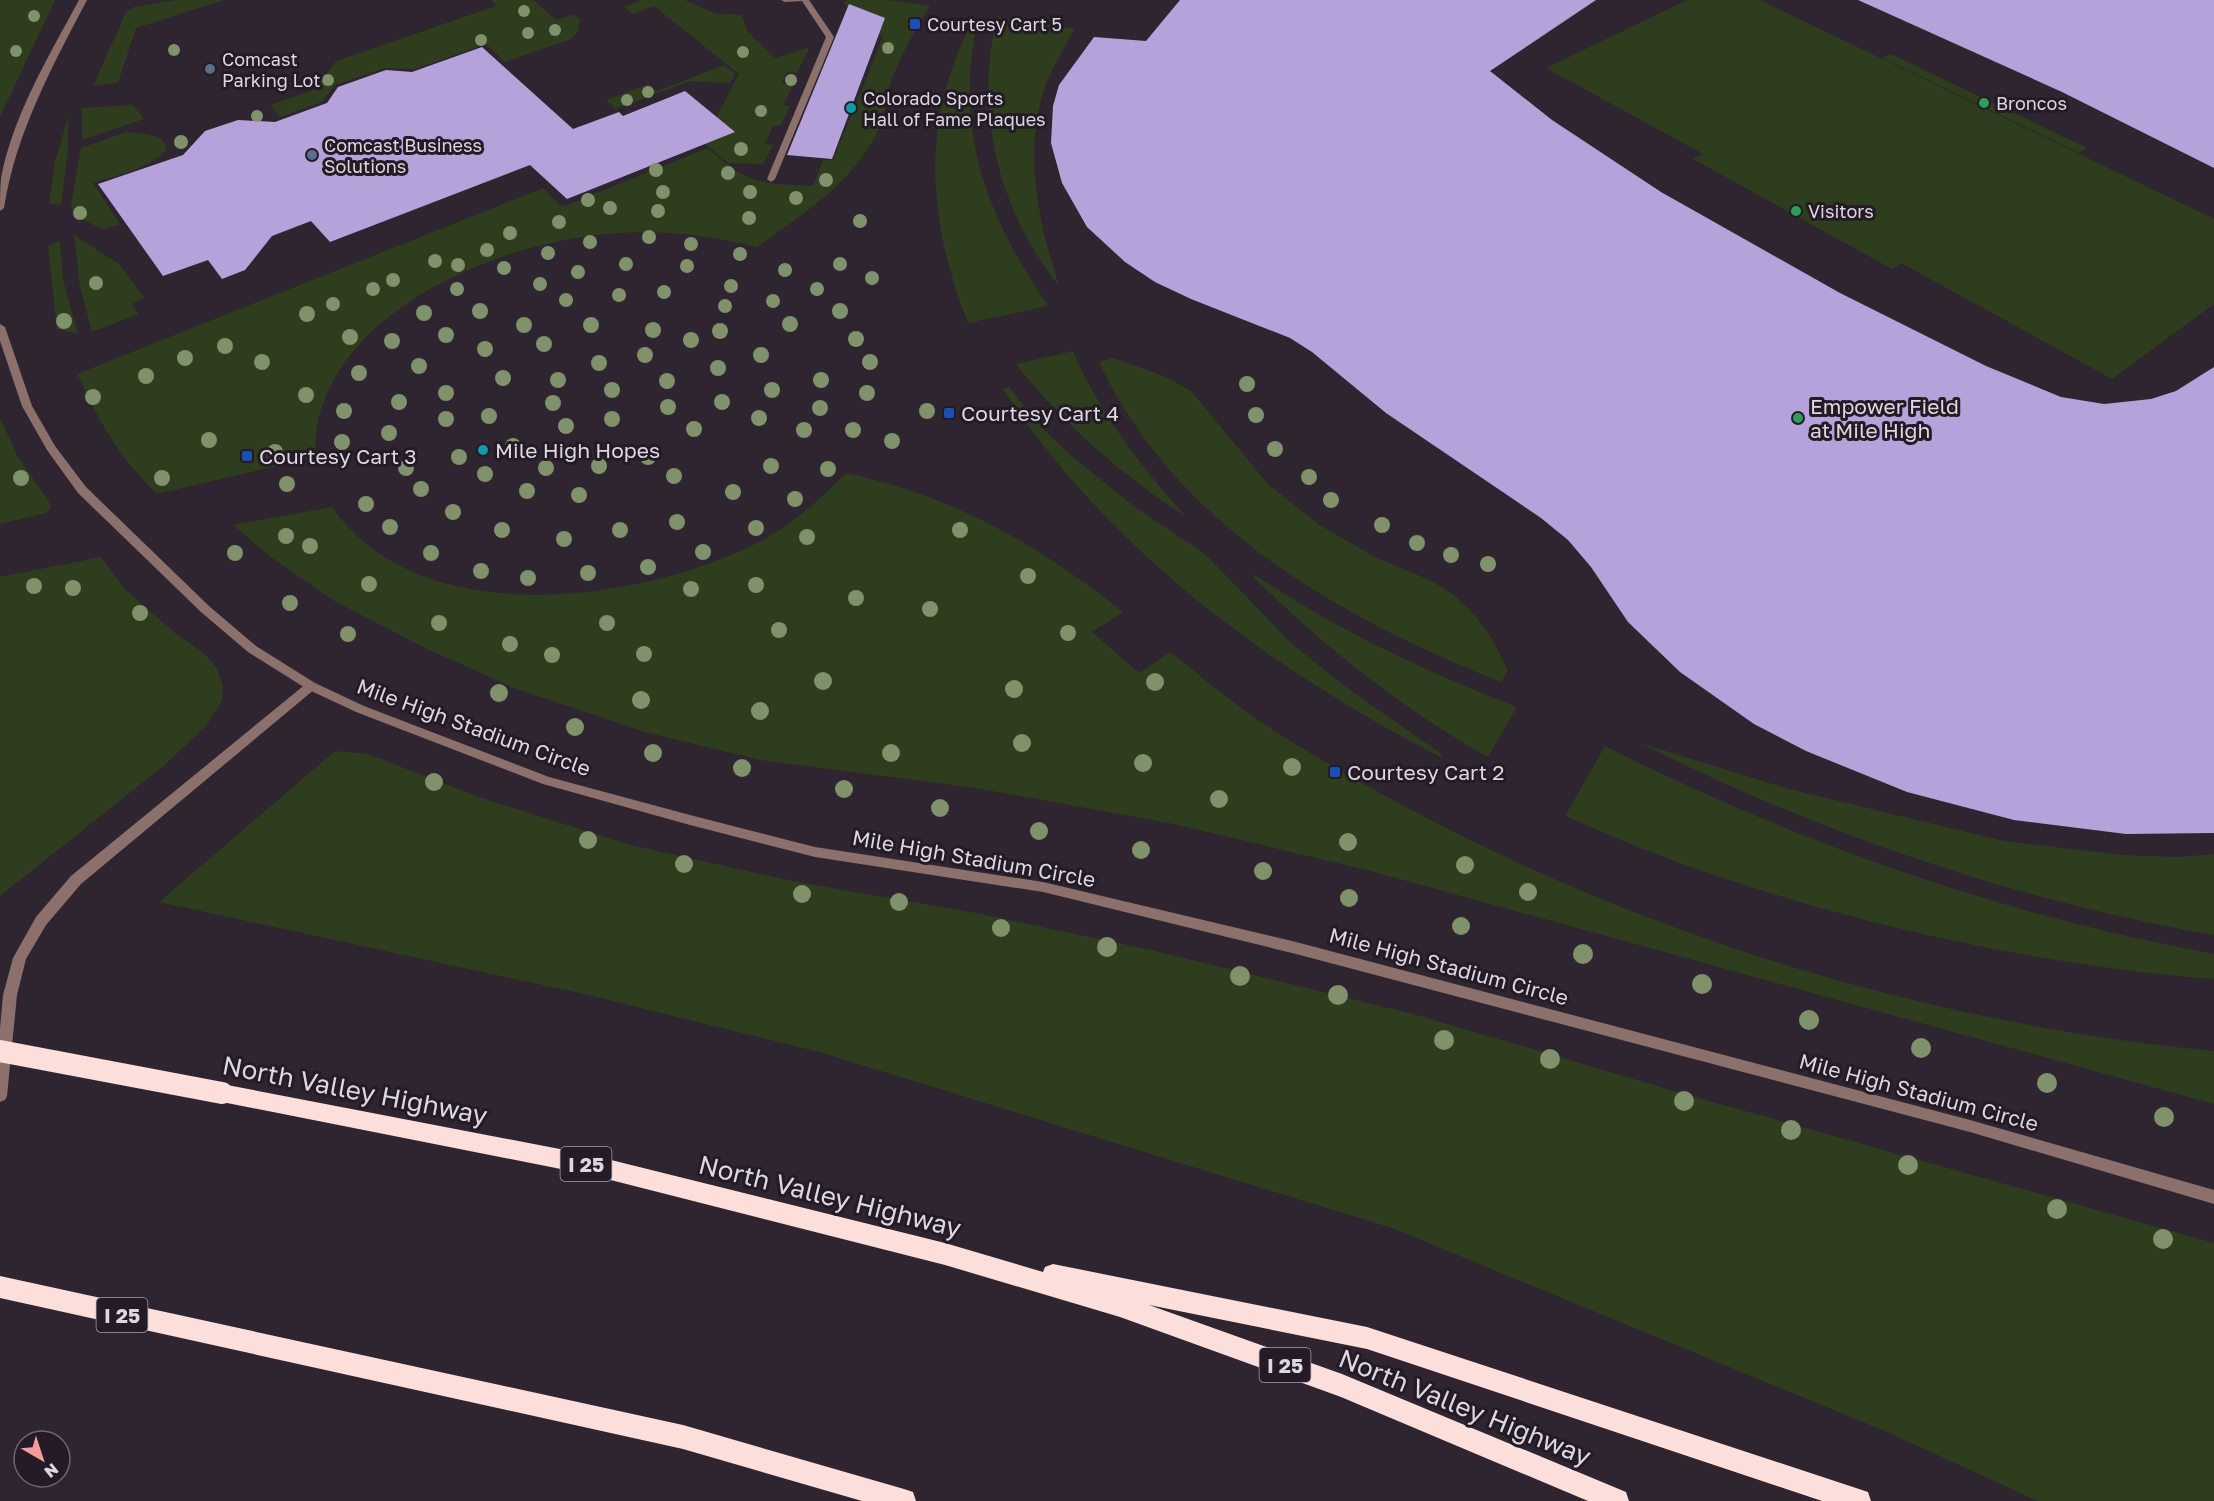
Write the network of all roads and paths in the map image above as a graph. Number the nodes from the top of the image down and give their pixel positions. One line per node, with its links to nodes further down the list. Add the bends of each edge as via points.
1 (83, 0): 6 (street, via 33,97)
2 (785, 0): 3 (street)
3 (799, 0)
4 (806, 0): 5 (street, via 830,37)
5 (771, 179)
6 (0, 208)
7 (0, 327): 8 (street, Mile High Stadium Circle, via 27,406 82,490 205,609 252,649)
8 (311, 686): 10 (street, via 76,880 41,921 20,958 10,995); 11 (street, Mile High Stadium Circle, via 360,709 547,781 690,820 815,852 1043,887 1296,948 1970,1126)
9 (0, 1051): 12 (highway, North Valley Highway / I 25, bridge, via 591,1165)
10 (0, 1096)
11 (2214, 1197)
12 (945, 1254): 15 (highway, North Valley Highway / I 25, via 1120,1306 1342,1386); 16 (highway, via 1367,1338)
13 (0, 1287): 14 (highway, I 25, via 683,1437)
14 (904, 1501)
15 (1617, 1501)
16 (1859, 1501)

